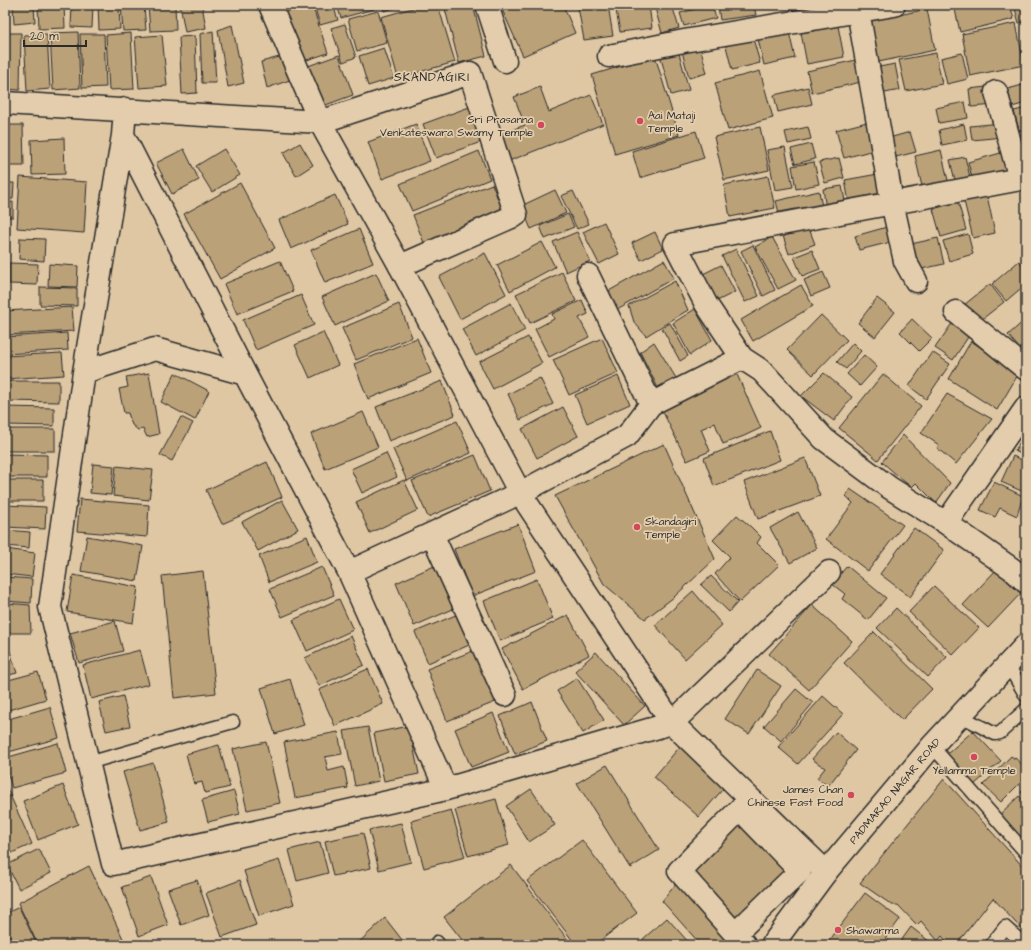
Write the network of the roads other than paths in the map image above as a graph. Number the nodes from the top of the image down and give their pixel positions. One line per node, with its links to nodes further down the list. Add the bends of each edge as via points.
1 (270, 5): 10 (street)
2 (487, 5): 6 (street)
3 (894, 5): 4 (street)
4 (857, 8): 5 (street); 13 (street)
5 (609, 56)
6 (505, 61)
7 (996, 92): 12 (street)
8 (5, 103): 9 (street)
9 (124, 109): 10 (street); 11 (street)
10 (320, 122): 14 (street); 14 (street, via 470,73 516,215)
11 (123, 135): 20 (street); 21 (street)
12 (1023, 179): 13 (street)
13 (892, 202): 16 (street, via 905,261); 18 (street, via 674,244 706,304)
14 (400, 266): 24 (street)
15 (588, 275): 22 (street)
16 (916, 281)
17 (956, 312): 19 (street)
18 (742, 358): 22 (street); 25 (street, via 762,372 824,439 890,488)
19 (1026, 369)
20 (84, 372): 21 (street, via 155,349); 39 (street, via 50,607)
21 (245, 374): 27 (street)
22 (651, 404): 24 (street, via 627,436)
23 (1026, 408): 25 (street)
24 (520, 493): 26 (street); 37 (street)
25 (946, 523): 29 (street, via 1012,569)
26 (432, 534): 27 (street); 32 (street)
27 (349, 572): 40 (street)
28 (829, 572): 37 (street)
29 (1026, 582)
30 (1026, 645): 31 (street, PADMARAO NAGAR ROAD)
31 (1008, 665): 33 (lane); 35 (street, PADMARAO NAGAR ROAD)
32 (505, 695)
33 (1026, 696)
34 (1026, 709): 35 (lane, via 1000,733 995,734)
35 (961, 716): 38 (street, PADMARAO NAGAR ROAD)
36 (233, 722): 39 (lane)
37 (672, 723): 40 (street); 42 (street)
38 (932, 746): 41 (lane); 42 (street, PADMARAO NAGAR ROAD)
39 (88, 762): 40 (street, via 113,864)
40 (446, 789)
41 (1026, 853)
42 (826, 872): 44 (street, PADMARAO NAGAR ROAD)
43 (740, 940): 43 (street, via 679,871 740,809 800,871)
44 (772, 945)
45 (991, 945): 46 (lane, via 1005,927)
46 (1025, 945)

